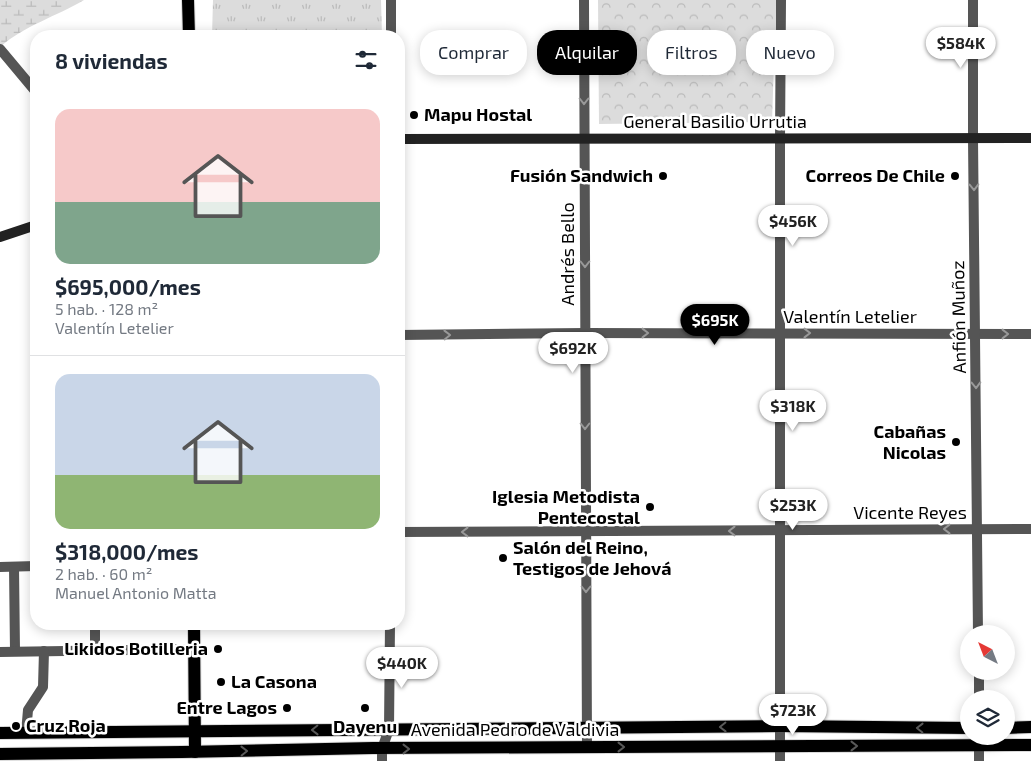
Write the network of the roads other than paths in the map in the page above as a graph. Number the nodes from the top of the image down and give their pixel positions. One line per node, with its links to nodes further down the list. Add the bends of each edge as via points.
1 (188, 0): 6 (main road)
2 (391, 0): 7 (street)
3 (584, 0): 10 (street, Andrés Bello, one-way to 10)
4 (781, 0): 13 (street)
5 (973, 0): 14 (street, Anfión Muñoz)
6 (189, 30)
7 (391, 30)
8 (2, 52): 9 (street)
9 (30, 85)
10 (584, 138): 12 (main road, General Basilio Urrutia); 13 (main road, General Basilio Urrutia); 18 (street, Andrés Bello, one-way to 18)
11 (1031, 138): 14 (main road, General Basilio Urrutia)
12 (405, 139)
13 (780, 139): 14 (main road, General Basilio Urrutia); 17 (street)
14 (973, 139): 19 (street, Anfión Muñoz, one-way to 19)
15 (30, 227): 16 (main road)
16 (0, 237)
17 (780, 333): 18 (street, Valentín Letelier, one-way to 17); 19 (street, Valentín Letelier, one-way to 19); 24 (street)
18 (585, 334): 21 (street, Valentín Letelier, one-way to 18); 25 (street, Andrés Bello, one-way to 25)
19 (975, 334): 20 (street, Valentín Letelier, one-way to 20); 22 (street, Anfión Muñoz, one-way to 22)
20 (1031, 334)
21 (405, 335)
22 (977, 529): 23 (street, Vicente Reyes); 24 (street, Vicente Reyes, one-way to 24); 30 (street, Anfión Muñoz)
23 (1031, 529)
24 (780, 530): 25 (street, Vicente Reyes, one-way to 25); 39 (street)
25 (586, 531): 26 (street, Vicente Reyes, one-way to 26); 40 (street, Andrés Bello, one-way to 40)
26 (405, 532)
27 (30, 566): 29 (street)
28 (0, 567): 29 (street)
29 (14, 567): 38 (street)
30 (978, 625)
31 (95, 630): 35 (street)
32 (194, 630): 34 (main road)
33 (390, 630): 44 (street)
34 (194, 649): 35 (street); 45 (main road)
35 (95, 650): 36 (street)
36 (44, 651): 38 (street); 47 (street, via 43,687 28,710)
37 (0, 652): 38 (street)
38 (15, 652)
39 (780, 726): 40 (main road, Avenida Pedro de Valdivia, one-way to 40); 41 (main road, Avenida Pedro de Valdivia, one-way to 39); 52 (street)
40 (587, 728): 44 (main road, Avenida Pedro de Valdivia); 53 (street, Andrés Bello)
41 (960, 728)
42 (1015, 728): 43 (main road)
43 (1031, 728)
44 (389, 729): 45 (main road, Avenida Pedro de Valdivia, one-way to 45); 55 (street)
45 (195, 731): 47 (main road, Avenida Pedro de Valdivia); 57 (main road)
46 (0, 733): 47 (main road, Avenida Pedro de Valdivia)
47 (26, 733)
48 (960, 741): 52 (main road, Avenida Pedro de Valdivia, one-way to 48)
49 (1015, 744): 51 (main road, Avenida Pedro de Valdivia)
50 (979, 745): 59 (street)
51 (1031, 745)
52 (780, 746): 53 (main road, Avenida Pedro de Valdivia, one-way to 52); 58 (street)
53 (587, 747): 55 (main road, Avenida Pedro de Valdivia, one-way to 53)
54 (0, 754): 56 (main road, Avenida Pedro de Valdivia)
55 (382, 755): 57 (main road, Avenida Pedro de Valdivia, one-way to 55)
56 (117, 757): 57 (main road, Avenida Pedro de Valdivia)
57 (195, 757)
58 (780, 761)
59 (979, 761)

